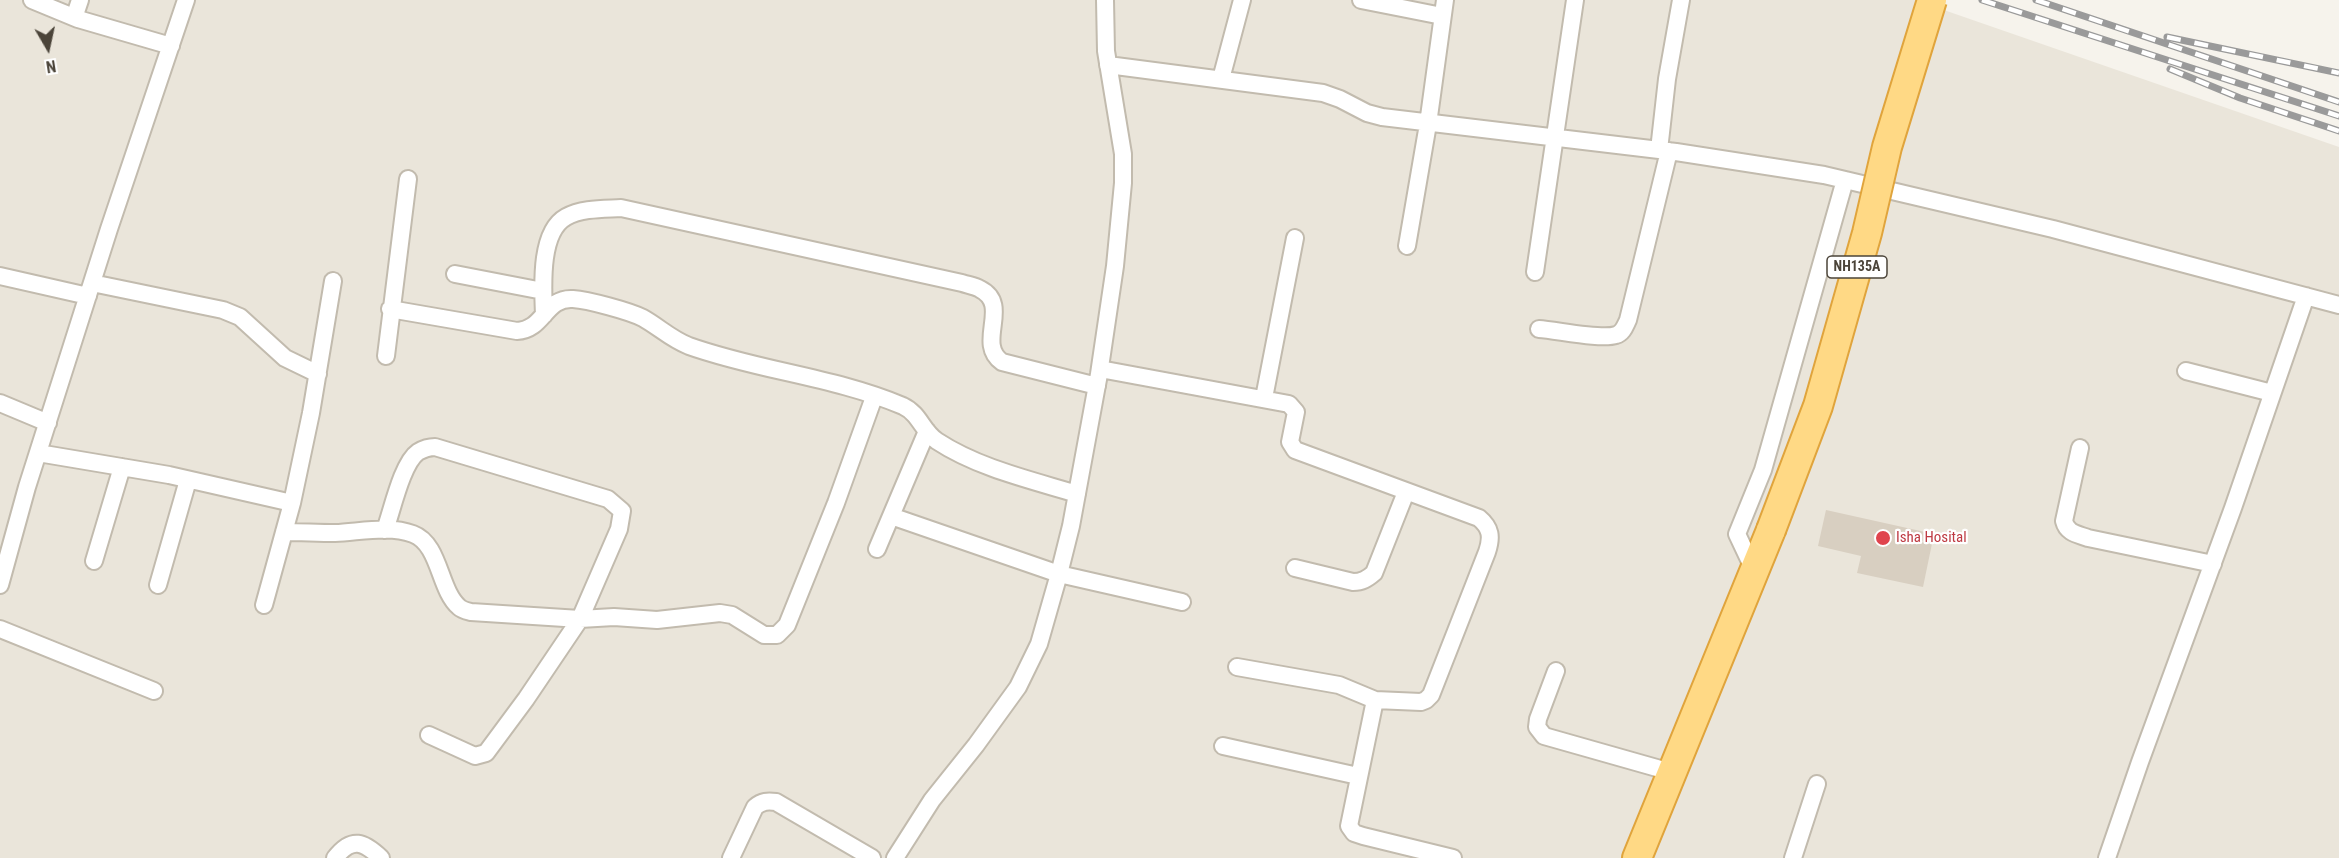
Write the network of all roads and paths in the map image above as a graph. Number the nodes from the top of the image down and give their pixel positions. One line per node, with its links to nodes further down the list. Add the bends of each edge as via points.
1 (32, 0): 11 (street)
2 (80, 0): 11 (street)
3 (186, 0): 12 (street)
4 (1105, 0): 13 (street)
5 (1242, 0): 14 (street)
6 (1361, 0): 10 (street)
7 (1575, 0): 16 (street)
8 (1681, 0): 17 (street, via 1667,79)
9 (1932, 0): 58 (highway, NH135A, bridge, via 1887,147 1818,406)
10 (1444, 8): 15 (street)
11 (78, 19): 12 (street)
12 (171, 46): 26 (street)
13 (1108, 65): 14 (street); 34 (street, via 1123,154 1123,183)
14 (1221, 79): 15 (street, via 1323,93 1367,113)
15 (1428, 124): 16 (street); 21 (street)
16 (1554, 138): 17 (street); 22 (street)
17 (1664, 151): 19 (street); 32 (street, via 1623,330 1605,336)
18 (408, 179): 30 (street)
19 (1845, 180): 28 (street); 58 (street, via 1763,470 1737,534)
20 (1295, 238): 40 (street)
21 (1407, 246)
22 (1535, 272)
23 (454, 274): 27 (street)
24 (0, 276): 26 (street)
25 (333, 280): 36 (street)
26 (90, 290): 36 (street, via 224,310 240,317 285,357); 42 (street)
27 (543, 291): 31 (street); 37 (street, via 544,260 550,237 559,223 574,213 621,208 981,289 993,303 991,341 996,357 1002,362)
28 (2306, 296): 29 (street); 38 (street)
29 (2339, 305)
30 (390, 309): 31 (street, via 517,331 531,328); 33 (street)
31 (544, 315): 39 (street, via 553,305 572,299 631,313 691,346)
32 (1539, 328)
33 (386, 356)
34 (1100, 369): 37 (street); 40 (street)
35 (2186, 371): 38 (street)
36 (318, 374): 50 (street)
37 (1097, 386): 49 (street)
38 (2272, 393): 56 (street)
39 (874, 397): 43 (street, via 914,412); 64 (street, via 787,625 777,635 764,635 732,615 720,613 673,620)
40 (1264, 398): 48 (street, via 1293,407 1296,417 1290,442 1295,450)
41 (0, 403): 42 (street)
42 (48, 423): 45 (street)
43 (927, 431): 49 (street, via 953,450 992,467); 51 (street)
44 (2080, 448): 56 (street, via 2064,521 2070,532)
45 (38, 453): 46 (street); 60 (street)
46 (122, 467): 47 (street); 55 (street)
47 (188, 480): 50 (street); 61 (street)
48 (1406, 492): 57 (street, via 1374,573 1368,578 1353,582); 69 (street, via 1479,518 1490,532 1490,542 1431,695 1420,702)
49 (1077, 494): 59 (street)
50 (292, 503): 53 (street)
51 (891, 516): 54 (street); 59 (street)
52 (385, 530): 53 (street); 64 (street, via 416,534 425,543 459,608 480,613); 64 (street, via 412,457 427,448 435,447 608,499 622,511 619,529)
53 (284, 532): 63 (street)
54 (877, 549)
55 (94, 561)
56 (2213, 564): 83 (street)
57 (1294, 568)
58 (1754, 570): 72 (highway, NH135A)
59 (1059, 574): 62 (street); 79 (street, via 1039,644 1018,687 932,800)
60 (0, 585)
61 (158, 585)
62 (1182, 602)
63 (264, 605)
64 (580, 619): 70 (street, via 486,753 475,756)
65 (0, 629): 68 (street)
66 (1238, 667): 69 (street, via 1339,685)
67 (1556, 671): 72 (street, via 1538,719 1544,736)
68 (154, 692)
69 (1375, 700): 73 (street)
70 (429, 735)
71 (1222, 746): 73 (street)
72 (1671, 772): 81 (highway, NH135A)
73 (1358, 776): 80 (street, via 1349,819 1354,833)
74 (1817, 784): 82 (street)
75 (335, 858): 76 (street, via 355,843 364,844)
76 (381, 858)
77 (731, 858): 78 (street, via 755,807 768,801)
78 (872, 858)
79 (895, 858)
80 (1453, 858)
81 (1637, 858)
82 (1793, 858)
83 (2107, 858)

